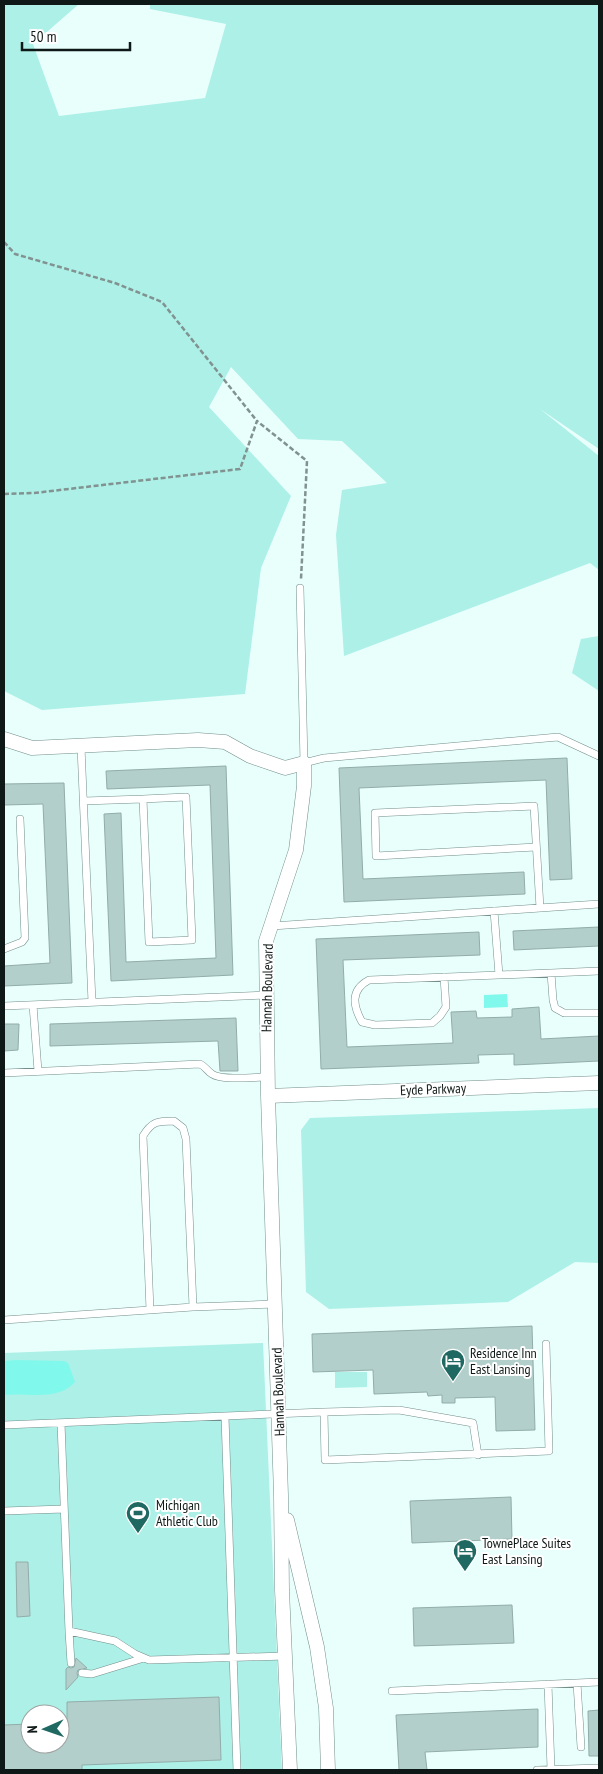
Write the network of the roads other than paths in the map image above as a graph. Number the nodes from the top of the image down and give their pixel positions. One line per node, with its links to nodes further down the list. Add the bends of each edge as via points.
1 (300, 588): 5 (lane)
2 (4, 739): 3 (street, via 32,748)
3 (81, 747): 5 (street, via 198,740 225,742 250,756 285,768); 7 (lane)
4 (599, 756): 5 (lane, via 558,737 324,758)
5 (304, 763): 13 (street, Hannah Boulevard, via 296,850)
6 (143, 799): 6 (lane, via 149,942 192,940 186,797); 7 (lane)
7 (84, 801): 20 (lane)
8 (20, 819): 14 (lane, via 25,938)
9 (536, 847): 9 (lane, via 534,806 375,813 376,856); 11 (lane)
10 (599, 904): 11 (lane)
11 (540, 908): 12 (lane)
12 (494, 911): 13 (lane); 17 (lane)
13 (272, 926): 19 (street, Hannah Boulevard, via 266,942)
14 (4, 949)
15 (599, 972): 16 (lane)
16 (551, 973): 17 (lane); 23 (lane, via 555,1008 564,1013)
17 (499, 975): 18 (lane)
18 (444, 977): 18 (lane, via 369,980 360,984 355,1009 362,1022 375,1025 432,1022 446,1007)
19 (266, 995): 20 (lane); 26 (street, Hannah Boulevard)
20 (92, 1002): 21 (lane)
21 (33, 1005): 22 (lane); 24 (lane)
22 (4, 1006)
23 (599, 1013)
24 (38, 1071): 25 (lane); 26 (lane, via 200,1064 220,1078)
25 (4, 1073)
26 (267, 1077): 28 (street, Hannah Boulevard)
27 (599, 1083): 28 (street, Eyde Parkway)
28 (268, 1096): 29 (street, Hannah Boulevard)
29 (275, 1304): 30 (lane); 35 (street, Hannah Boulevard)
30 (193, 1307): 31 (lane); 31 (lane, via 186,1139 183,1128 174,1120 150,1125 143,1136)
31 (150, 1310): 32 (lane)
32 (4, 1320)
33 (546, 1344): 39 (lane, via 549,1451)
34 (324, 1412): 35 (lane); 39 (lane, via 399,1410 473,1423); 39 (lane, via 325,1460)
35 (279, 1415): 36 (lane); 40 (street, Hannah Boulevard)
36 (225, 1417): 37 (lane); 46 (lane)
37 (61, 1422): 38 (lane); 41 (lane)
38 (4, 1424)
39 (478, 1455)
40 (282, 1495): 44 (street, Hannah Boulevard); 58 (street, Hannah Boulevard, via 317,1647 326,1708)
41 (64, 1509): 42 (lane); 43 (lane)
42 (4, 1511)
43 (69, 1631): 45 (lane, via 115,1641); 47 (lane)
44 (285, 1656): 46 (lane); 57 (street, Hannah Boulevard)
45 (144, 1658): 46 (lane); 48 (lane, via 92,1674)
46 (233, 1658): 56 (lane)
47 (71, 1663)
48 (82, 1673)
49 (599, 1682): 50 (lane)
50 (577, 1683): 51 (lane); 53 (lane)
51 (548, 1684): 52 (lane); 55 (lane)
52 (392, 1691)
53 (580, 1747)
54 (599, 1768): 55 (lane)
55 (551, 1769): 59 (lane)
56 (237, 1770)
57 (290, 1770)
58 (328, 1770)
59 (537, 1770)

